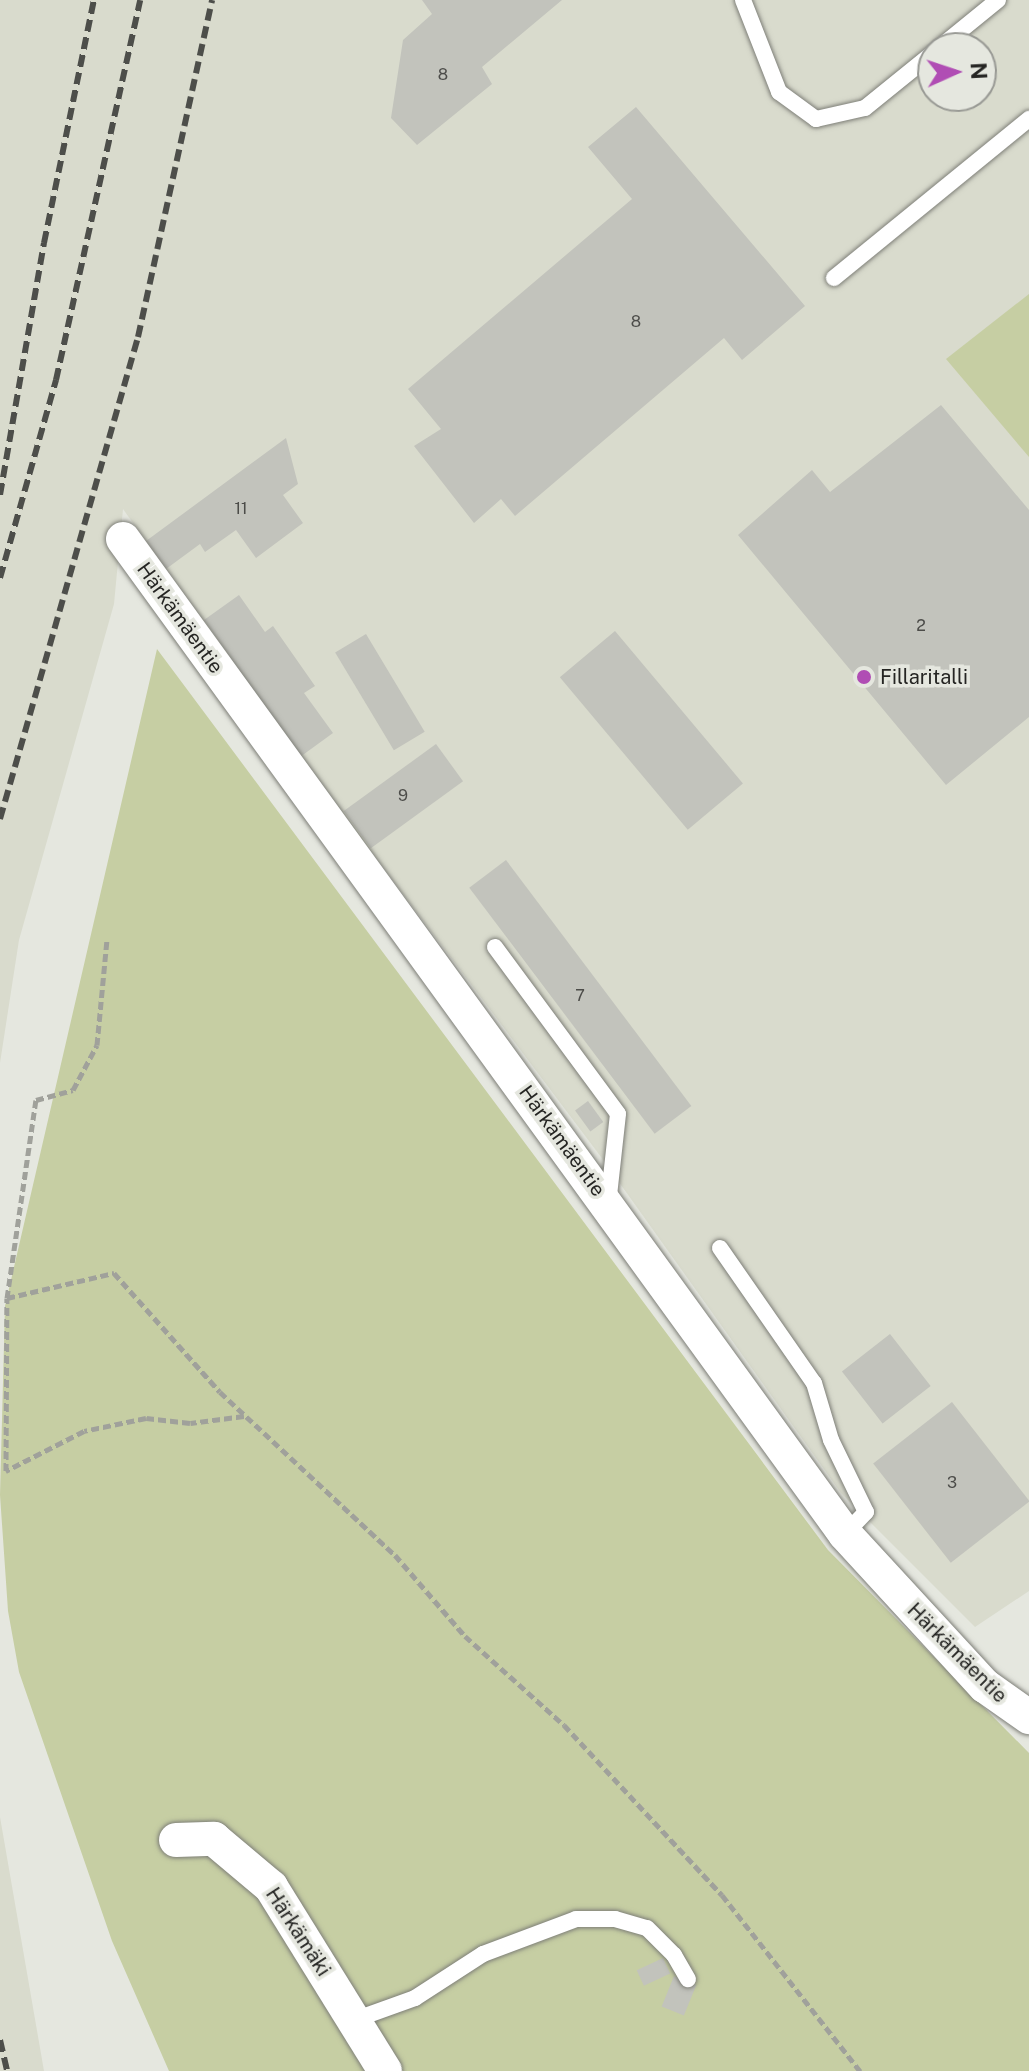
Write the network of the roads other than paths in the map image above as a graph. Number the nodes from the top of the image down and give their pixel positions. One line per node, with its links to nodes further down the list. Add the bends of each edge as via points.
1 (743, 0): 4 (lane, via 779,92 816,119 865,108)
2 (998, 0): 3 (lane)
3 (959, 32)
4 (917, 66)
5 (1029, 119): 6 (lane)
6 (834, 278)
7 (123, 539): 9 (street, Härkämäentie)
8 (495, 947): 9 (lane, via 618,1114)
9 (608, 1205): 11 (street, Härkämäentie)
10 (720, 1248): 11 (lane, via 814,1383 831,1440 866,1512)
11 (845, 1534): 12 (street, Härkämäentie, via 985,1686)
12 (1029, 1717)
13 (176, 1840): 15 (street, Härkämäki, via 214,1839 271,1887)
14 (688, 1979): 15 (lane, via 674,1955 647,1928 615,1919 576,1919 483,1954 415,1998)
15 (354, 2020): 16 (street, Härkämäki)
16 (385, 2071)

